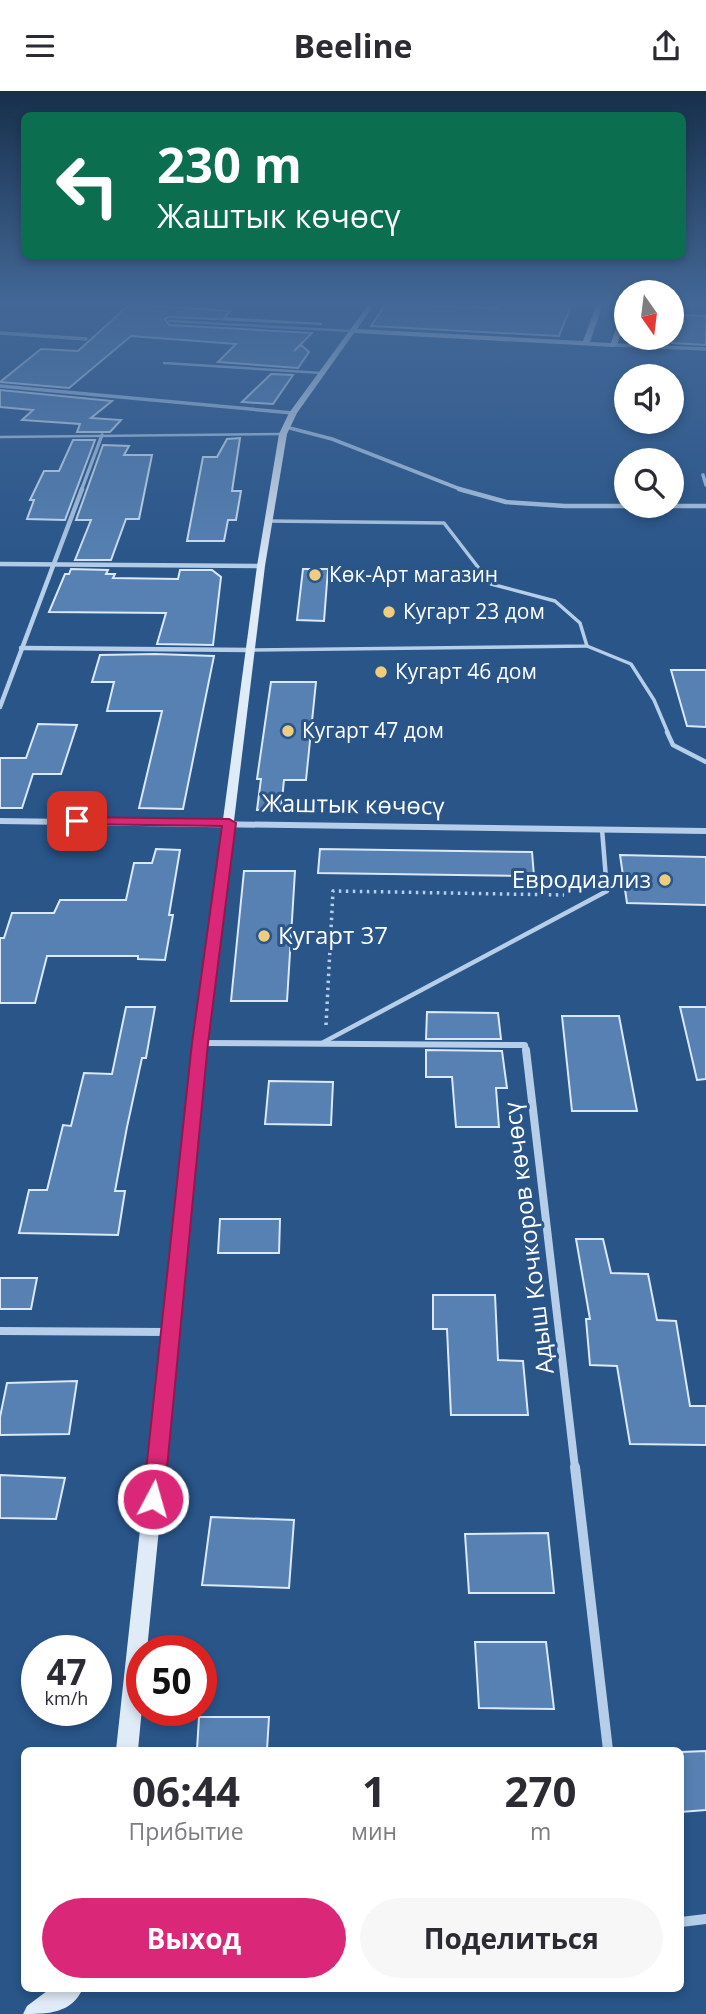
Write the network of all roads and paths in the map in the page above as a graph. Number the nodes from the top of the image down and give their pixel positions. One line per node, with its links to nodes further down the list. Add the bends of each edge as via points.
1 (57, 394): 3 (street)
2 (308, 394): 3 (main road)
3 (287, 425): 4 (lane); 8 (street, via 506,502); 9 (main road)
4 (103, 435): 5 (lane); 11 (street)
5 (0, 437)
6 (703, 475): 7 (street)
7 (706, 485)
8 (706, 506)
9 (268, 521): 12 (main road); 13 (lane, via 444,523 491,584 555,601 580,622)
10 (0, 565): 11 (street)
11 (53, 565): 12 (street); 14 (street)
12 (261, 566): 15 (main road)
13 (587, 646): 15 (lane); 17 (lane, via 631,664 654,700 673,745)
14 (22, 648): 15 (street); 16 (street)
15 (251, 650): 19 (main road)
16 (0, 707)
17 (706, 762)
18 (0, 821): 19 (street, Жаштык көчөсү)
19 (229, 823): 20 (street, Жаштык көчөсү); 24 (main road)
20 (602, 829): 21 (street, Жаштык көчөсү); 22 (lane, via 607,891)
21 (706, 831)
22 (597, 896): 23 (lane); 23 (path, via 333,891)
23 (323, 1042): 24 (street, Адыш Кочкоров көчөсү); 28 (street, Адыш Кочкоров көчөсү, via 525,1045)
24 (200, 1043): 26 (main road)
25 (0, 1331): 26 (street)
26 (170, 1332): 27 (main road)
27 (127, 1747)
28 (608, 1747)
29 (706, 1919): 30 (street)
30 (684, 1922)
31 (66, 1992): 32 (main road)
32 (36, 2014)

